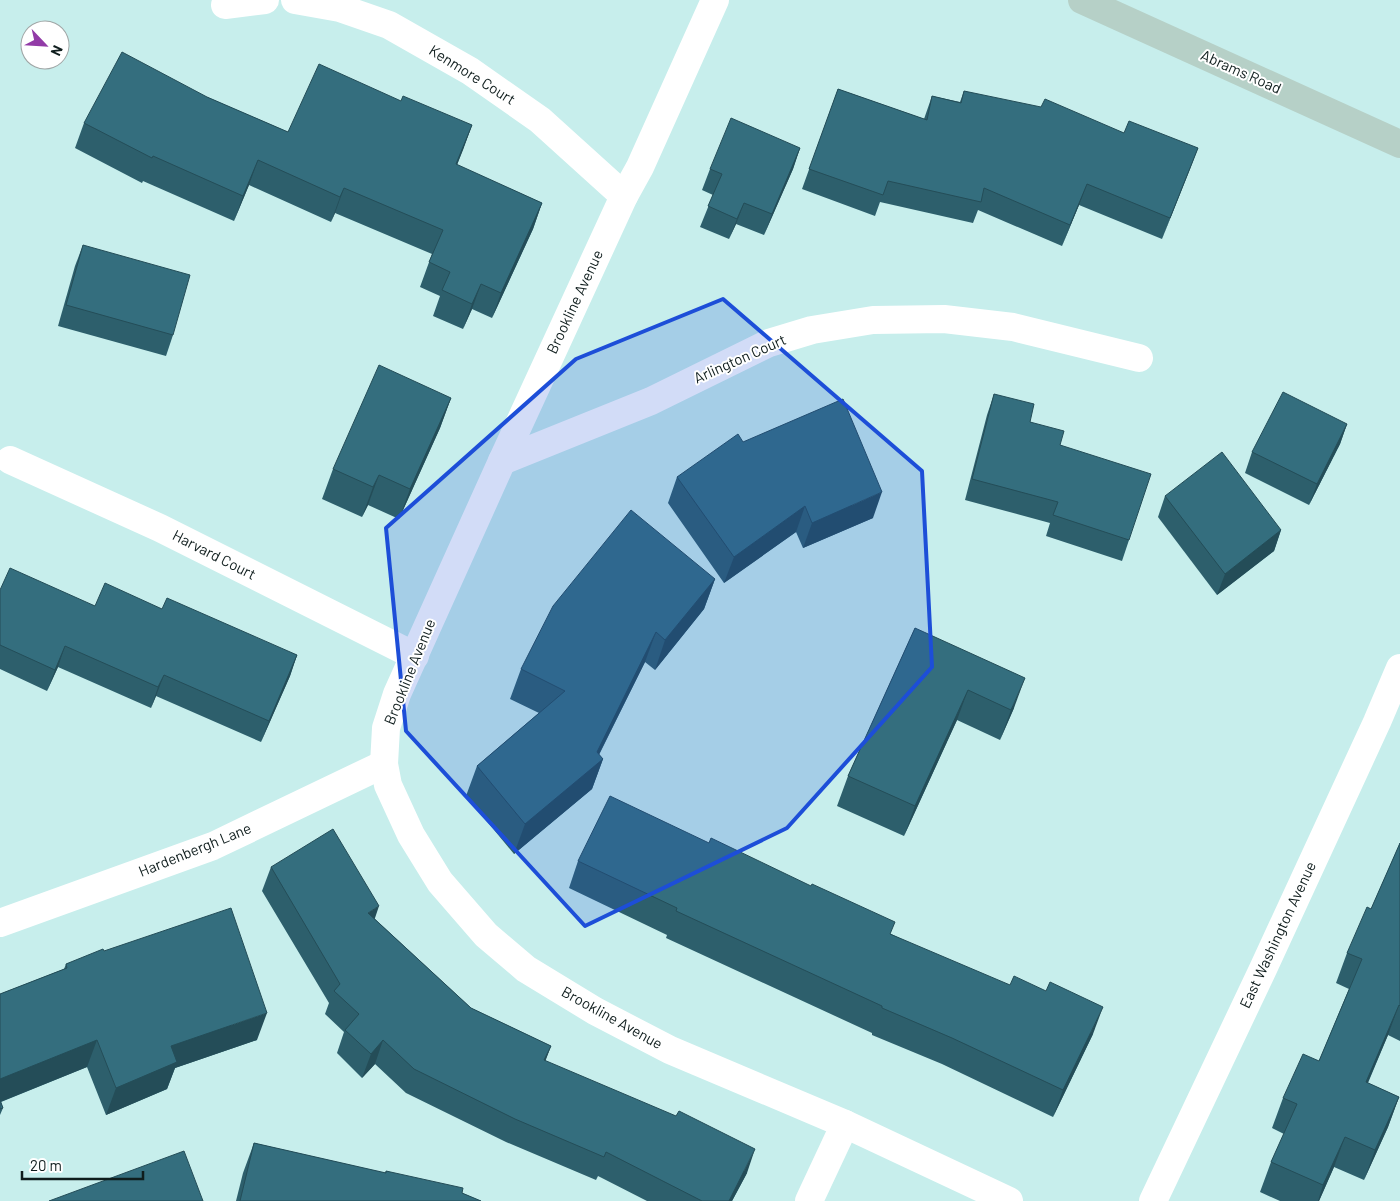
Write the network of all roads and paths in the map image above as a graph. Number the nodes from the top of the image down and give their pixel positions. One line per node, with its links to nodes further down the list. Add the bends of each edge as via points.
1 (265, 0): 5 (street)
2 (295, 0): 7 (street, Kenmore Court, via 340,8 389,25 470,71 540,120)
3 (715, 0): 7 (street, Brookline Avenue)
4 (1082, 0): 6 (street, Abrams Road)
5 (225, 5)
6 (1400, 144)
7 (624, 196): 10 (street, Brookline Avenue)
8 (1139, 358): 10 (street, Arlington Court, via 1013,327 944,319 874,320 812,330 769,343 651,401)
9 (10, 460): 11 (street, Harvard Court, via 160,528)
10 (502, 461): 11 (street, Brookline Avenue)
11 (414, 656): 13 (street, Brookline Avenue, via 386,728)
12 (1400, 668): 18 (street, East Washington Avenue, via 1267,961)
13 (384, 764): 14 (street, Hardenbergh Lane, via 213,846); 15 (street, Brookline Avenue, via 388,785 411,835 440,882 486,935 526,969 595,1012 670,1050)
14 (0, 923)
15 (845, 1124): 16 (street); 17 (street, Brookline Avenue)
16 (809, 1201)
17 (1009, 1201)
18 (1153, 1201)

